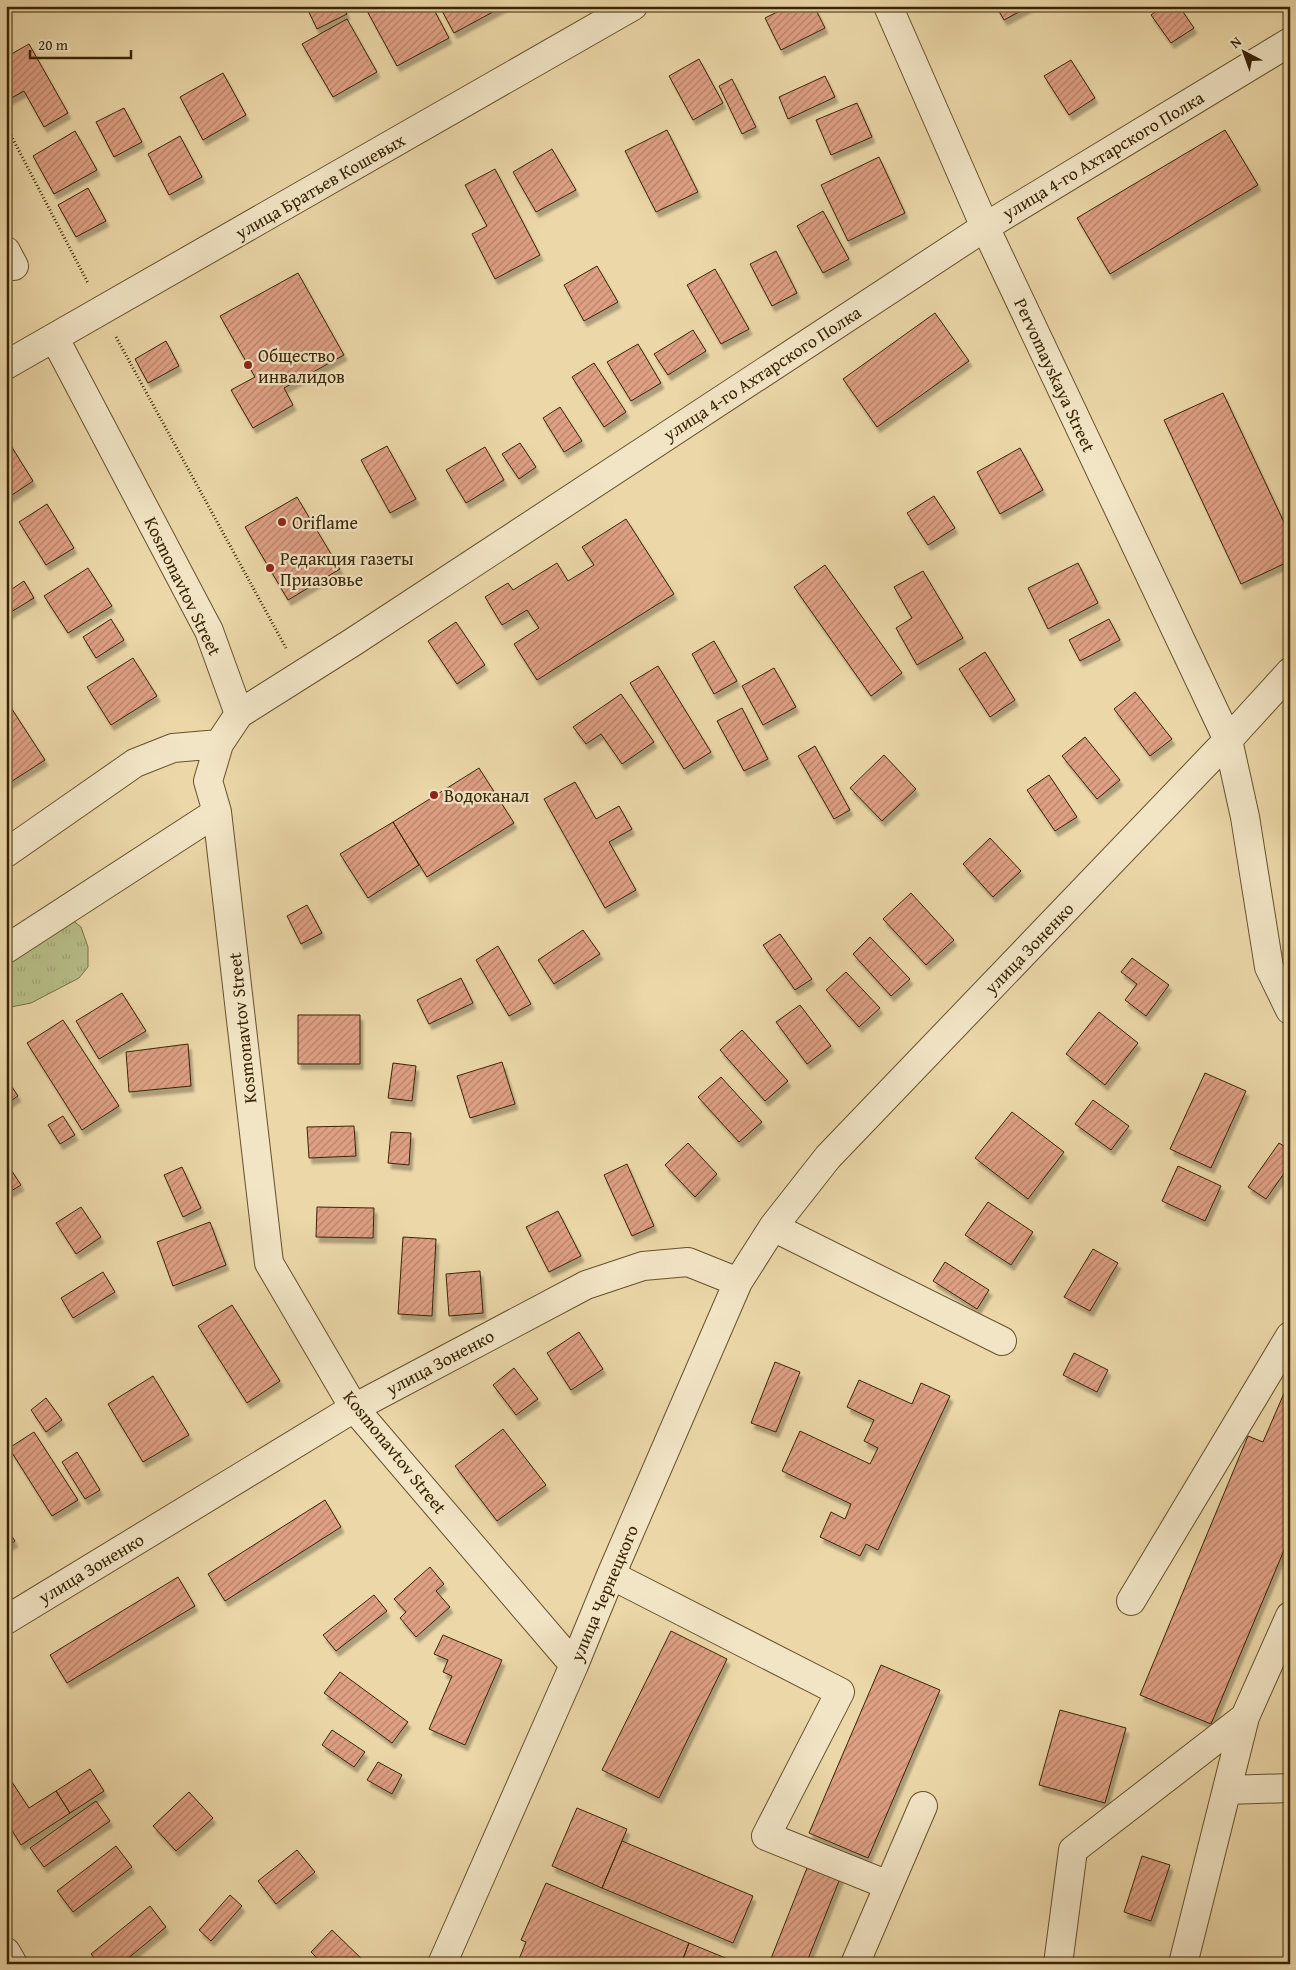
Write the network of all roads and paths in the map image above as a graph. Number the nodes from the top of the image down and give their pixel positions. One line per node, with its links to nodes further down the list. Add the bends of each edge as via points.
1 (634, 6): 6 (street, улица Братьев Кошевых)
2 (888, 6): 5 (street, Pervomayskaya Street)
3 (1290, 42): 5 (street, улица 4-го Ахтарского Полка)
4 (6, 126): 6 (path)
5 (985, 227): 10 (street, улица 4-го Ахтарского Полка); 12 (street, Pervomayskaya Street)
6 (102, 311): 7 (street, улица Братьев Кошевых); 10 (path)
7 (55, 339): 8 (street, улица Братьев Кошевых); 11 (street, Kosmonavtov Street, via 209,631)
8 (6, 365)
9 (1290, 672): 12 (street, улица Зоненко)
10 (301, 676): 11 (street, улица 4-го Ахтарского Полка)
11 (239, 714): 13 (street, Kosmonavtov Street)
12 (1228, 740): 17 (street, Pervomayskaya Street, via 1245,817 1269,967); 18 (street, улица Зоненко, via 828,1157)
13 (219, 744): 14 (street, Kosmonavtov Street, via 208,781); 15 (street, via 173,748 135,763)
14 (217, 812): 16 (street); 22 (street, Kosmonavtov Street, via 269,1264)
15 (6, 853)
16 (6, 949)
17 (1290, 1010)
18 (772, 1227): 19 (street, улица Чернецкого); 21 (street)
19 (738, 1282): 22 (street, улица Зоненко, via 688,1262 643,1266 586,1285); 23 (street, улица Чернецкого)
20 (1290, 1336): 24 (street)
21 (1002, 1341)
22 (354, 1408): 26 (street, улица Зоненко); 27 (street, Kosmonavtov Street)
23 (611, 1575): 27 (street, улица Чернецкого); 32 (street, via 840,1692 766,1836)
24 (1131, 1601)
25 (1290, 1616): 28 (street)
26 (6, 1620)
27 (574, 1665): 35 (street, улица Чернецкого)
28 (1245, 1717): 30 (street); 37 (street, via 1073,1850)
29 (1290, 1788): 30 (street)
30 (1227, 1790): 38 (street)
31 (923, 1806): 32 (street)
32 (888, 1885): 36 (street)
33 (6, 1952): 34 (street)
34 (13, 1964)
35 (442, 1964)
36 (855, 1964)
37 (1058, 1964)
38 (1183, 1964)

